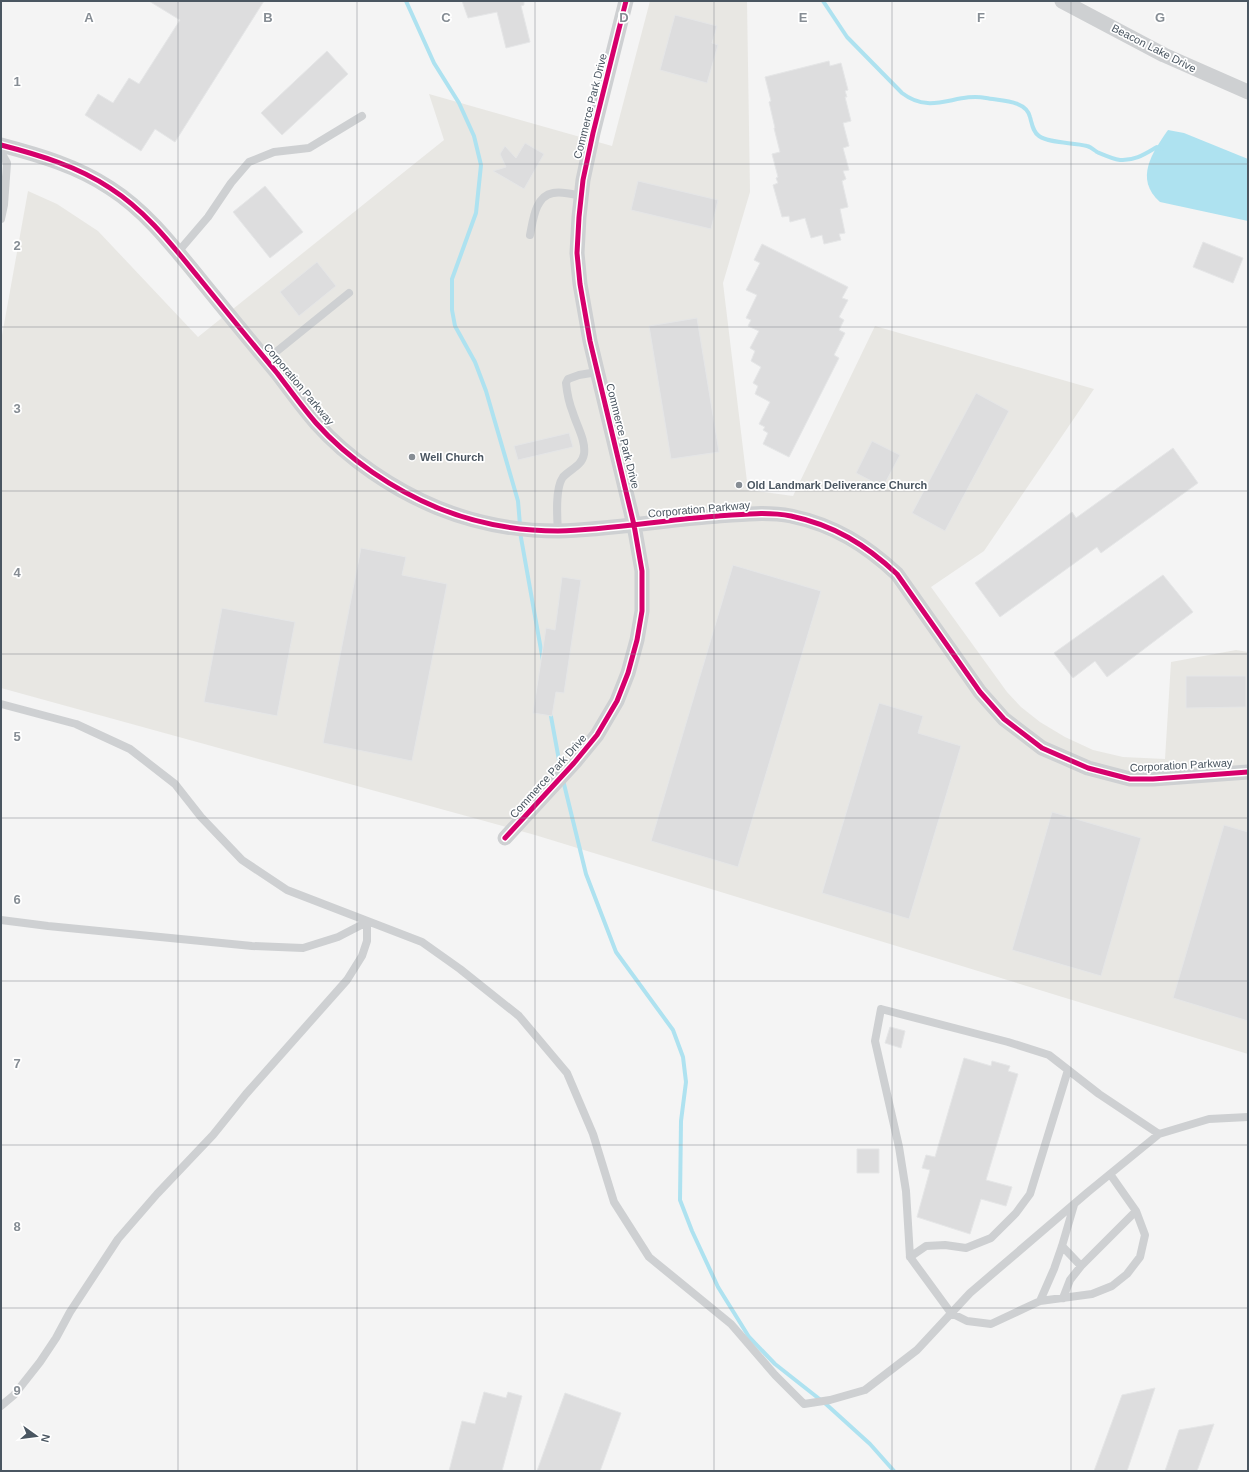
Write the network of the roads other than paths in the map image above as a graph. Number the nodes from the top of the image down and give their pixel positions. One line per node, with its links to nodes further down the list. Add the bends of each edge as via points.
1 (626, 1): 7 (street, Commerce Park Drive, via 593,133)
2 (1062, 1): 3 (street, Beacon Lake Drive, via 1164,55)
3 (1248, 92)
4 (362, 116): 10 (lane, via 309,148 274,152 249,162)
5 (1, 145): 10 (street, Corporation Parkway, via 52,160 111,188 140,211)
6 (1, 152): 8 (lane, via 7,163)
7 (581, 196): 9 (lane, via 556,192 543,197 534,213); 13 (street, Commerce Park Drive, via 577,253 580,284)
8 (1, 219)
9 (530, 235)
10 (178, 252): 12 (street, Corporation Parkway)
11 (349, 293): 12 (lane)
12 (266, 360): 15 (street, Corporation Parkway, via 323,430 349,455 405,492 452,513 495,525 525,530)
13 (597, 372): 14 (street, Commerce Park Drive); 15 (lane, via 579,375 568,379 566,383 584,452 583,458 563,477 559,487)
14 (634, 525): 15 (street, Corporation Parkway); 17 (street, Corporation Parkway, via 744,514 773,514 803,519 837,530 862,544 897,574 980,692 1004,719 1042,748 1088,768 1130,779); 18 (street, Commerce Park Drive, via 642,571 642,611 637,640 620,694 593,740)
15 (558, 531)
16 (1, 704): 20 (lane, via 76,724 130,749 175,784 200,817 242,860 286,890)
17 (1248, 772)
18 (505, 838)
19 (1, 920): 20 (lane, via 252,946 303,948 338,937)
20 (367, 922): 32 (lane, via 422,942 519,1016 567,1073 593,1134 614,1202 649,1257 731,1324 804,1404 865,1390 917,1350); 33 (lane, via 367,941 362,956 347,980 213,1135 118,1239 40,1362 14,1395)
21 (1068, 1070): 23 (lane); 28 (lane, via 1030,1194 1016,1213 991,1238 966,1248 926,1246); 28 (lane, via 1048,1055 1035,1050 881,1009 875,1041 899,1147 906,1191)
22 (1248, 1117): 23 (lane, via 1210,1119)
23 (1159, 1134): 24 (lane)
24 (1110, 1174): 25 (lane); 26 (lane)
25 (1074, 1204): 27 (lane); 32 (lane, via 970,1293)
26 (1136, 1212): 29 (lane); 30 (lane, via 1144,1234 1140,1257 1127,1274 1112,1286 1092,1294)
27 (1062, 1246): 29 (lane); 31 (lane)
28 (910, 1257): 32 (lane)
29 (1081, 1266): 30 (lane, via 1070,1280)
30 (1062, 1298): 31 (lane)
31 (1040, 1300): 32 (lane, via 991,1324 968,1321)
32 (951, 1313)
33 (1, 1406)

